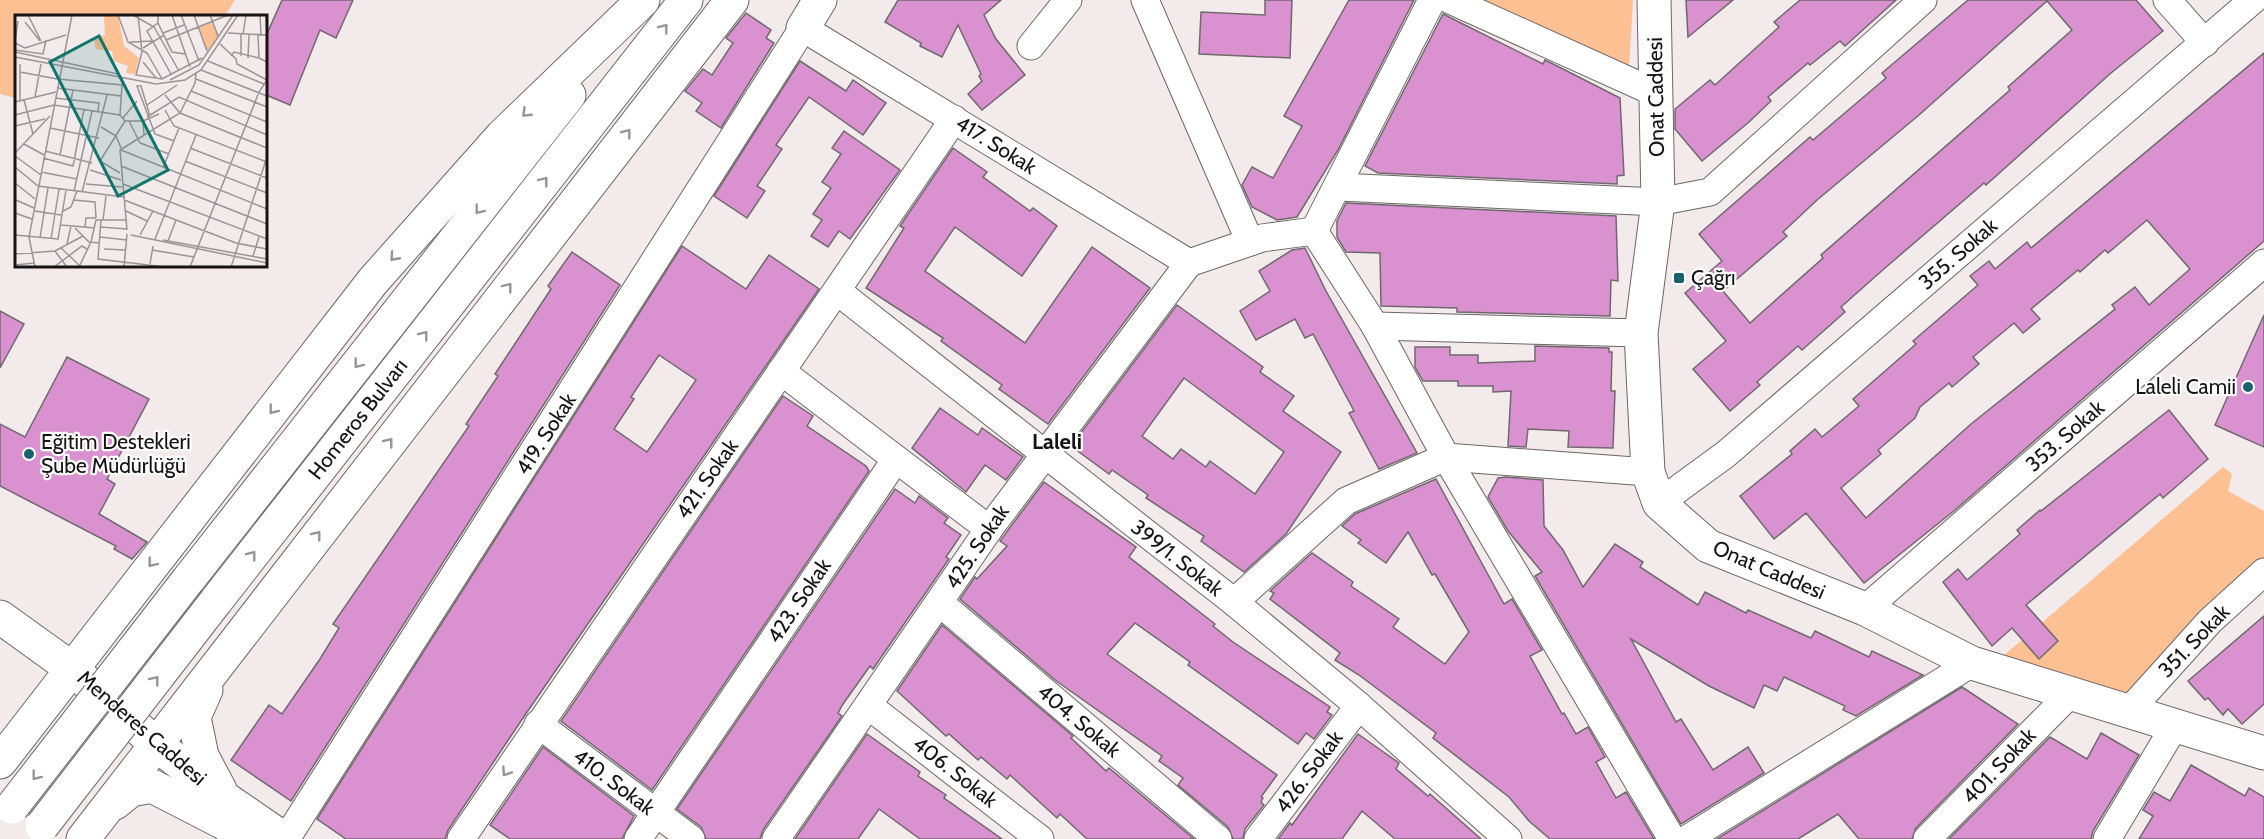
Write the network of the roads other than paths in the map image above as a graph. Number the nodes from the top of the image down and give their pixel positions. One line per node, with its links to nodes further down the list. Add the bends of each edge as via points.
1 (644, 0): 35 (main road, one-way to 35, via 502,136 373,281); 56 (main road, Homeros Bulvarı, one-way to 56, bridge)
2 (687, 0): 57 (main road, Homeros Bulvarı, one-way to 2, bridge)
3 (732, 0): 42 (main road, one-way to 3)
4 (820, 0): 13 (main road)
5 (1068, 0): 15 (street)
6 (1145, 0): 21 (street)
7 (1432, 0): 18 (street)
8 (1450, 0): 16 (street)
9 (1654, 0): 16 (main road, Onat Caddesi)
10 (1923, 0): 19 (street, via 1710,192)
11 (2167, 0): 14 (street)
12 (2253, 0): 14 (street, 355. Sokak)
13 (803, 28): 17 (street, 417. Sokak); 59 (street, 419. Sokak)
14 (2205, 43): 32 (street, 355. Sokak, via 1726,454)
15 (1031, 46)
16 (1656, 93): 19 (main road, Onat Caddesi)
17 (954, 119): 22 (street, 417. Sokak); 24 (street, 421. Sokak)
18 (1339, 187): 19 (street); 20 (street)
19 (1658, 202): 26 (main road, Onat Caddesi)
20 (1314, 231): 21 (street); 25 (street)
21 (1251, 242): 22 (street)
22 (1189, 263): 28 (street, 425. Sokak)
23 (2264, 263): 38 (street, 353. Sokak)
24 (837, 291): 27 (street, 421. Sokak); 28 (street, 399/1. Sokak)
25 (1375, 326): 26 (street); 29 (street)
26 (1641, 333): 31 (main road, Onat Caddesi)
27 (781, 371): 30 (street); 48 (street, 421. Sokak)
28 (1043, 454): 33 (street, 425. Sokak); 36 (street, 399/1. Sokak)
29 (1446, 457): 31 (street); 36 (street, via 1346,501); 68 (street)
30 (896, 459): 33 (street); 54 (street, 423. Sokak)
31 (1648, 472): 32 (main road, Onat Caddesi)
32 (1659, 503): 38 (main road, Onat Caddesi, via 1708,546)
33 (989, 529): 37 (street, 425. Sokak)
34 (2264, 572): 47 (street, 351. Sokak, via 2210,621)
35 (124, 599): 42 (main road, via 130,622 147,637 180,653); 43 (main road)
36 (1234, 602): 46 (street, 399/1. Sokak)
37 (940, 603): 45 (street, 425. Sokak); 65 (street, 404. Sokak)
38 (1865, 609): 41 (main road, Onat Caddesi)
39 (0, 617): 43 (main road, Menderes Caddesi)
40 (0, 638): 43 (main road, Menderes Caddesi)
41 (1972, 663): 44 (main road, Onat Caddesi); 69 (street)
42 (217, 664): 50 (main road); 55 (main road, via 194,717 202,756)
43 (66, 675): 50 (main road, Menderes Caddesi); 51 (main road)
44 (2070, 694): 47 (main road, Onat Caddesi); 70 (street, 401. Sokak)
45 (869, 705): 63 (street, 425. Sokak); 64 (street, 406. Sokak)
46 (1359, 706): 66 (street, 426. Sokak); 67 (street, 399/1. Sokak)
47 (2127, 713): 49 (main road, Onat Caddesi)
48 (538, 724): 54 (street, 410. Sokak); 60 (street, 421. Sokak, one-way to 60)
49 (2174, 727): 52 (main road, Onat Caddesi); 71 (street)
50 (152, 751): 53 (main road); 55 (main road, Menderes Caddesi)
51 (8, 752): 53 (main road, via 30,739 43,744 71,761 96,787)
52 (2264, 753)
53 (106, 809): 55 (main road, via 131,790 152,786); 58 (main road)
54 (655, 814): 61 (street, 423. Sokak); 62 (street, 410. Sokak)
55 (231, 819): 59 (main road, Menderes Caddesi)
56 (0, 822)
57 (32, 839)
58 (83, 839)
59 (285, 839)
60 (461, 839)
61 (638, 839)
62 (691, 839)
63 (776, 839)
64 (1040, 839)
65 (1218, 839)
66 (1258, 839)
67 (1508, 839)
68 (1672, 839)
69 (1687, 839)
70 (1928, 839)
71 (2107, 839)

